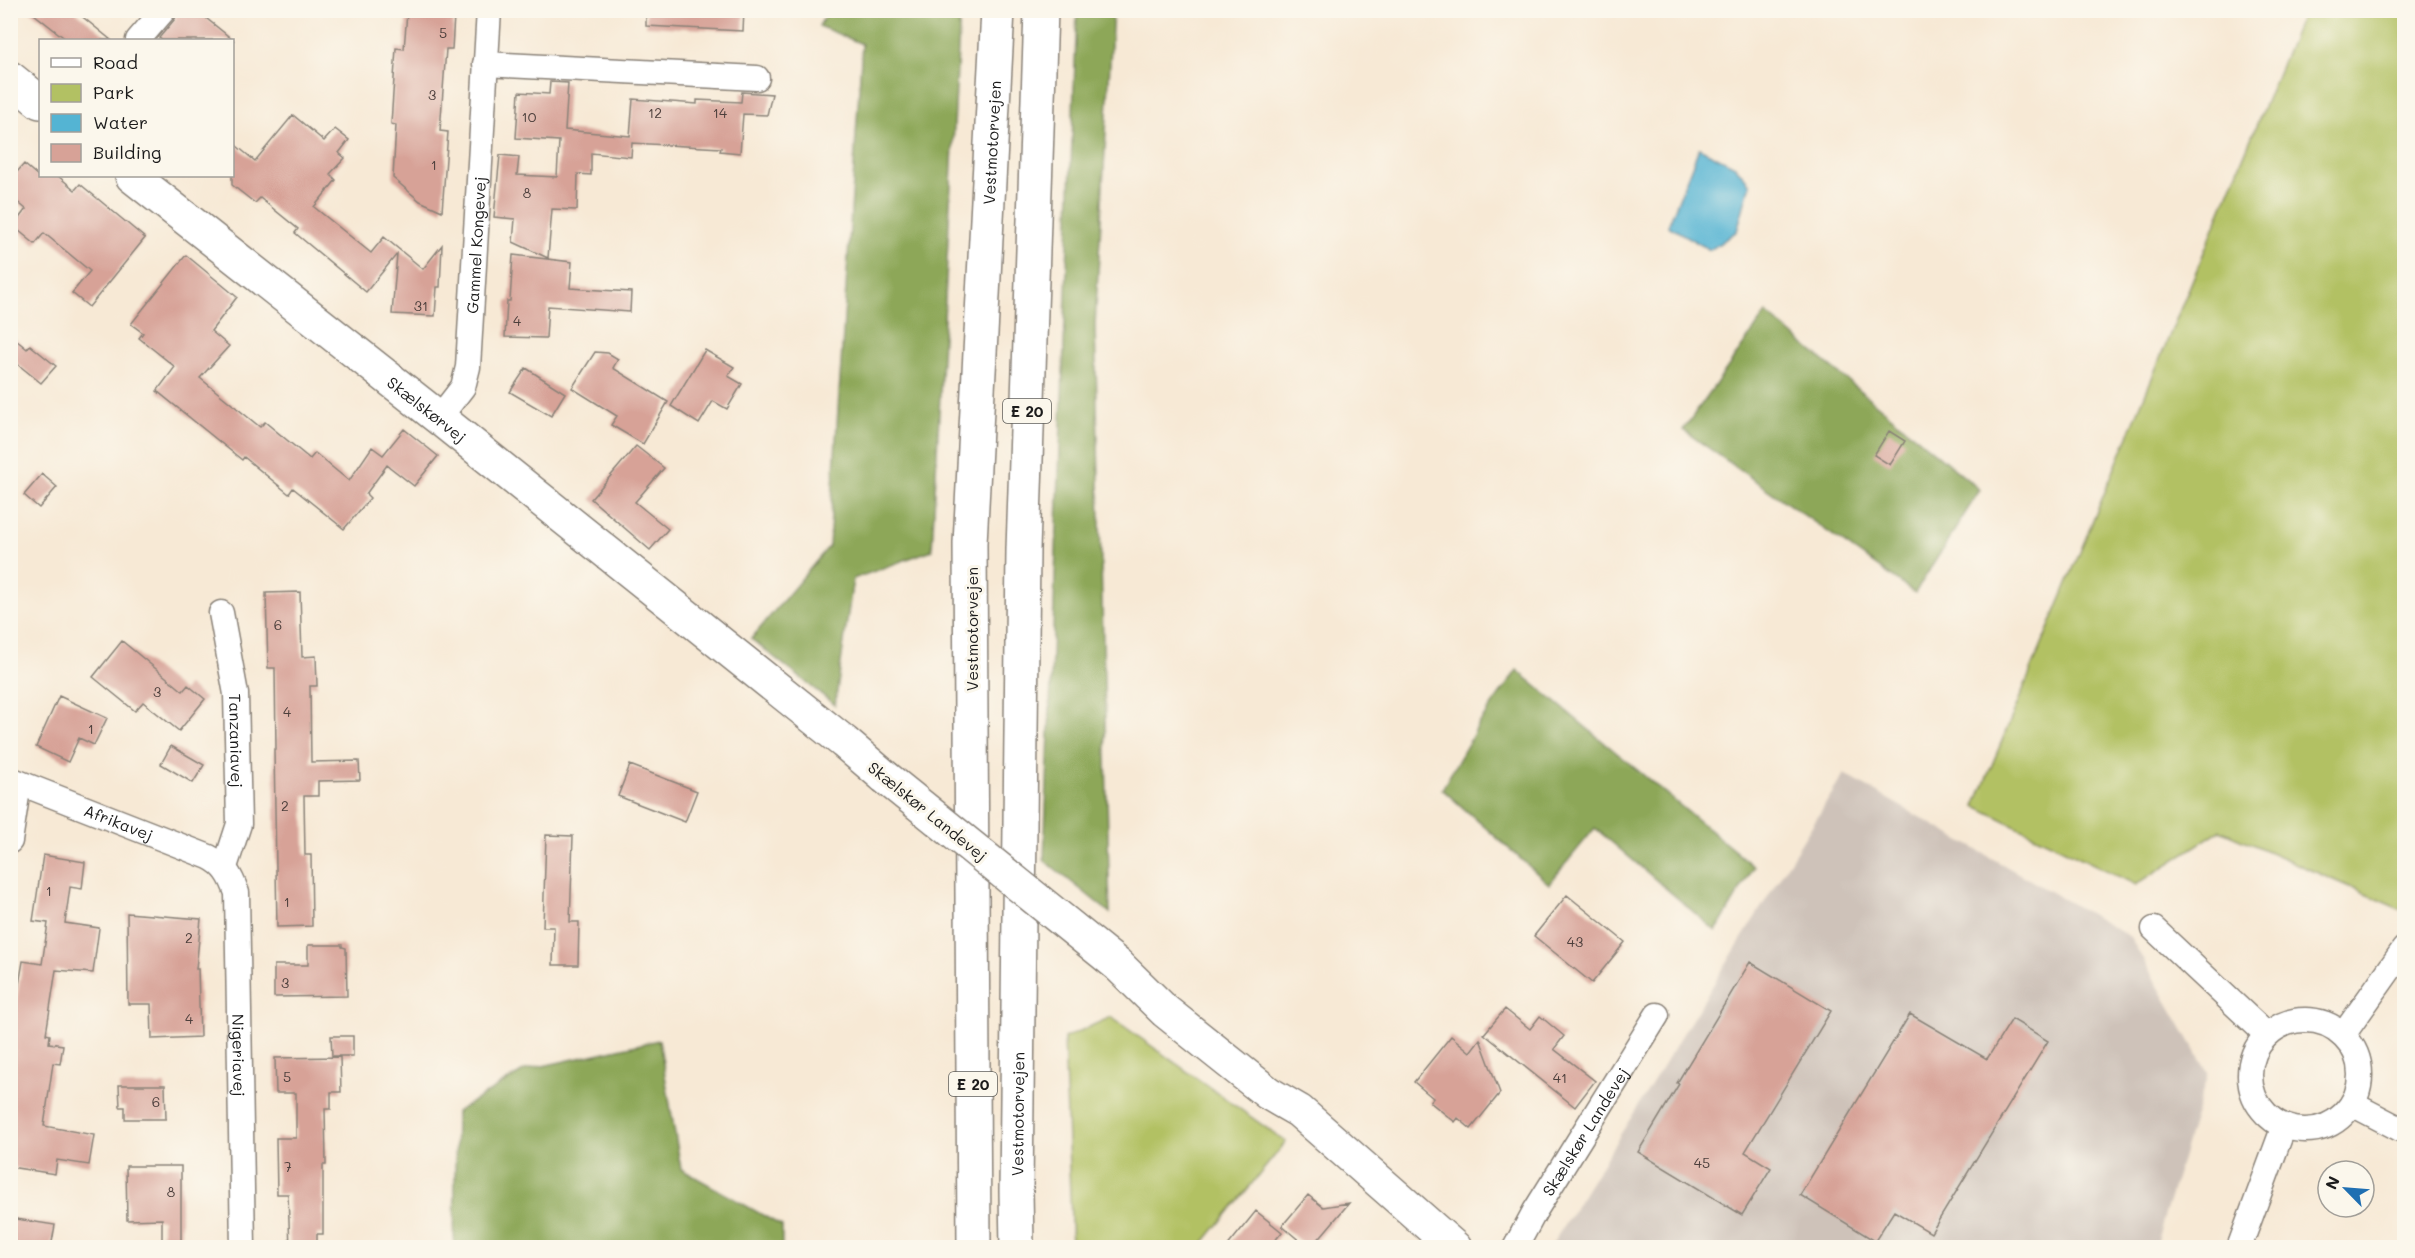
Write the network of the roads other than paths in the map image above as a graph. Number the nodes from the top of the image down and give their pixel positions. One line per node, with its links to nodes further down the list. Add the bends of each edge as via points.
1 (164, 10): 5 (street)
2 (489, 10): 6 (street, Gammel Kongevej)
3 (999, 10): 27 (main road, Vestmotorvejen / E 20, via 970,543)
4 (1041, 10): 23 (main road, Vestmotorvejen / E 20, via 1023,550)
5 (139, 39)
6 (485, 64): 8 (street); 11 (street, Gammel Kongevej, via 468,368 463,387)
7 (10, 78): 9 (main road)
8 (757, 78)
9 (39, 101)
10 (133, 177): 11 (main road, Skælskørvej)
11 (439, 418): 13 (main road, Skælskørvej)
12 (221, 613): 16 (street, Tanzaniavej, via 236,694 239,824)
13 (723, 645): 30 (main road, Skælskør Landevej, bridge, via 1126,971 1175,999 1251,1056 1299,1112)
14 (15, 781): 15 (street); 16 (street, Afrikavej)
15 (10, 841)
16 (225, 867): 26 (street, Nigeriavej, via 237,892)
17 (2154, 929): 20 (street)
18 (2404, 950): 21 (street)
19 (1657, 1015): 31 (street, Skælskør Landevej)
20 (2267, 1035): 21 (street, via 2299,1020 2323,1023); 24 (street, via 2253,1058 2251,1085 2263,1110)
21 (2343, 1035): 22 (street, via 2360,1068)
22 (2352, 1104): 24 (street, via 2334,1123 2322,1128); 25 (street)
23 (1017, 1106): 28 (main road, Vestmotorvejen / E 20); 29 (main road)
24 (2284, 1126): 32 (street)
25 (2404, 1131)
26 (243, 1248)
27 (974, 1248)
28 (1017, 1248)
29 (1036, 1248)
30 (1455, 1248)
31 (1515, 1248)
32 (2239, 1248)

